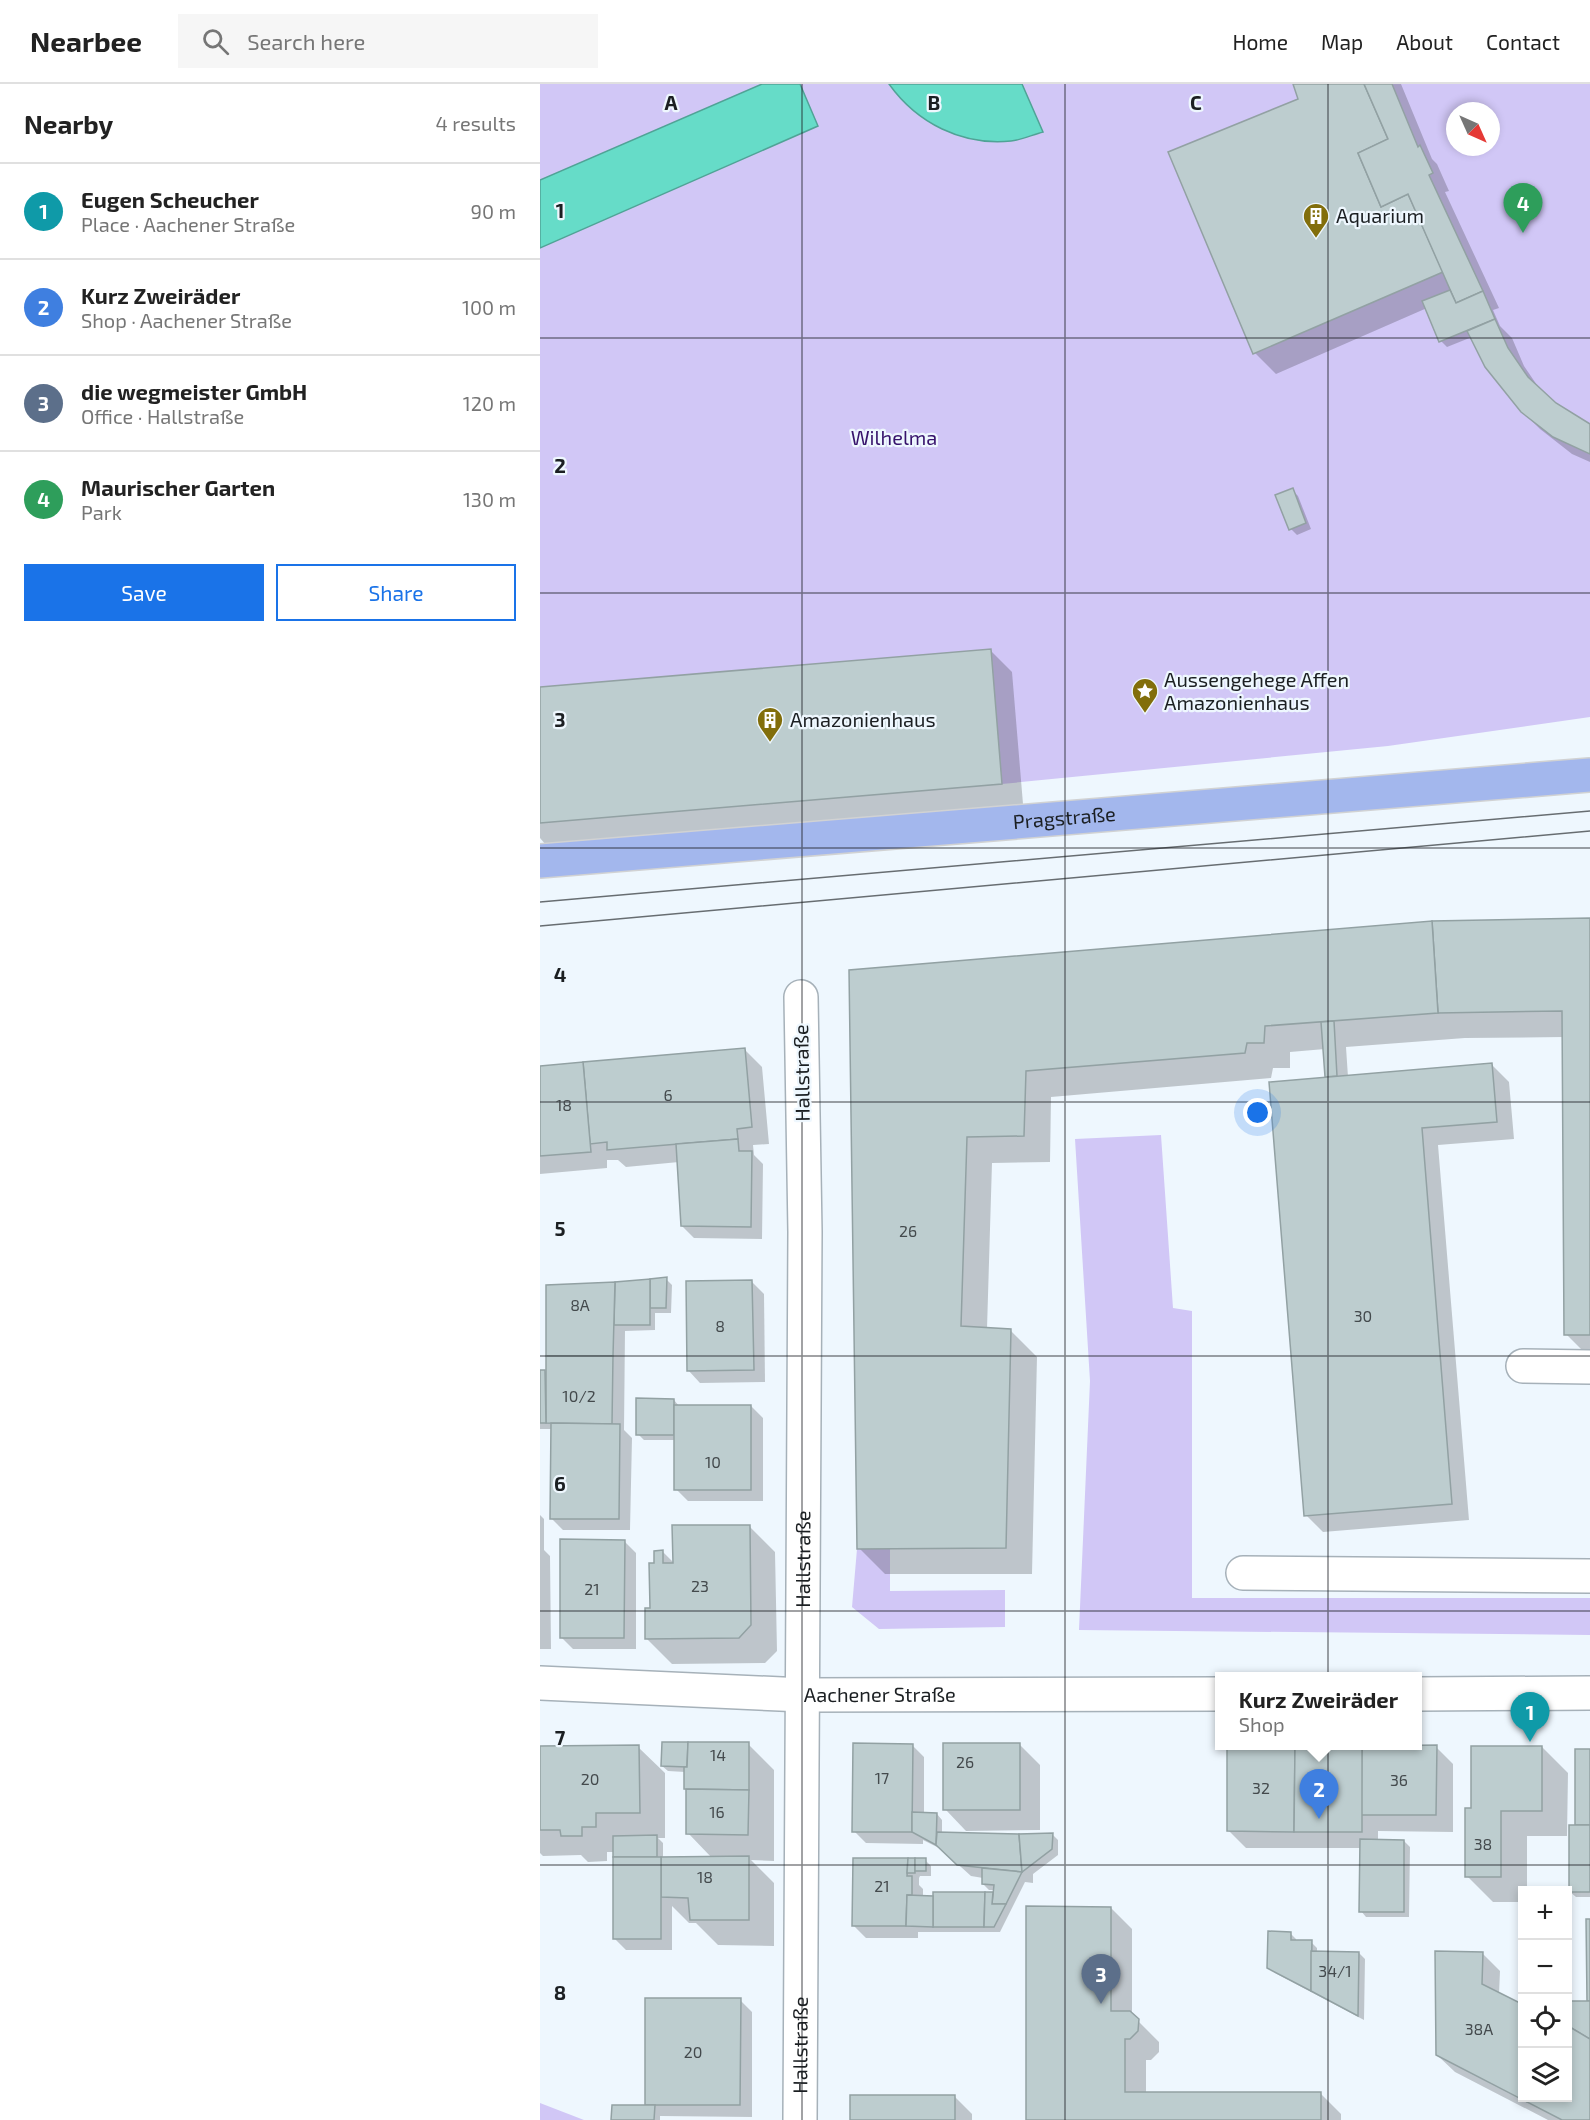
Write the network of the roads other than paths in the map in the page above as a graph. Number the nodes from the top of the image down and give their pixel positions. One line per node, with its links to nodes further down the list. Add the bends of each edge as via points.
1 (1590, 775): 2 (main road, Pragstraße)
2 (540, 861)
3 (801, 997): 12 (street, Hallstraße, via 805,1232)
4 (1523, 1366): 5 (street)
5 (1590, 1367)
6 (1243, 1573): 7 (street)
7 (1590, 1576)
8 (540, 1683): 12 (street, Aachener Straße)
9 (1590, 1693): 11 (street)
10 (1215, 1694): 12 (street, Aachener Straße)
11 (1422, 1694)
12 (802, 1695): 13 (street, Hallstraße)
13 (800, 2120)

